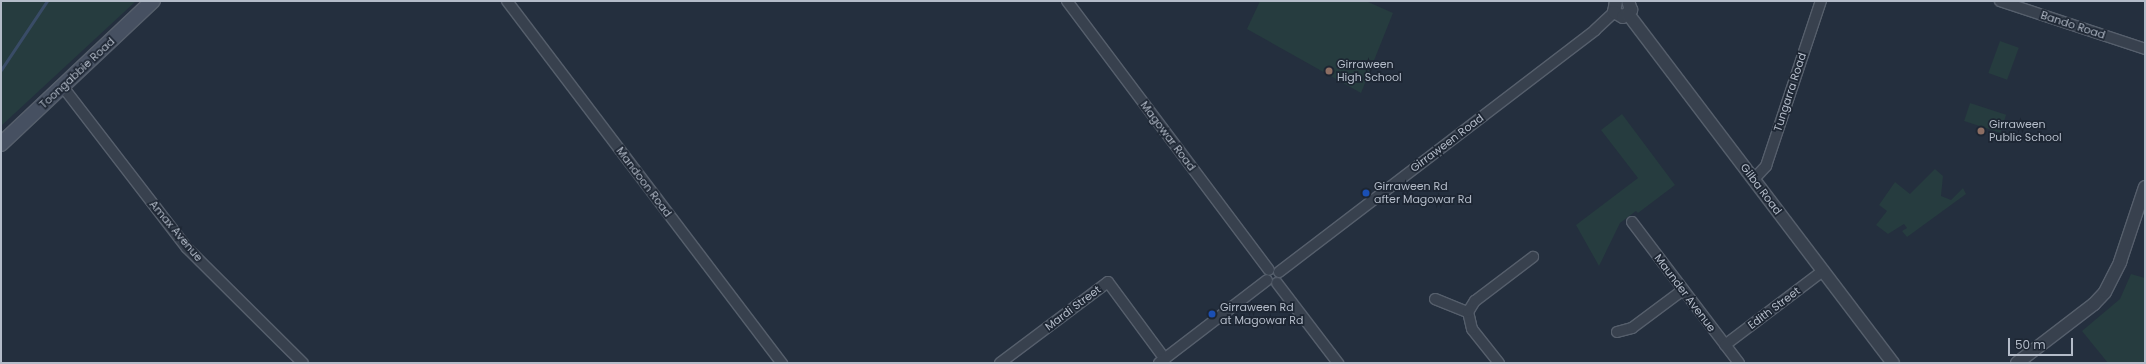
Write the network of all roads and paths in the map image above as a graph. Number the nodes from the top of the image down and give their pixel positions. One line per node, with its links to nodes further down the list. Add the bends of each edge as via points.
1 (153, 1): 11 (main road, Toongabbie Road)
2 (507, 1): 28 (street, Mandoon Road)
3 (1068, 1): 19 (street, Magowar Road)
4 (1628, 1): 9 (street, via 1631,7)
5 (1820, 1): 13 (street, Tungarra Road, via 1766,166)
6 (2000, 1): 7 (street, Bando Road)
7 (2013, 3): 10 (street, Bando Road)
8 (1615, 7): 9 (street, via 1620,17); 20 (street, Girraween Road, via 1595,30)
9 (1628, 14): 13 (street, Gilba Road)
10 (2145, 49)
11 (63, 87): 12 (main road, Toongabbie Road); 27 (street, Amax Avenue, via 187,248)
12 (1, 144)
13 (1754, 179): 18 (street, Gilba Road)
14 (2145, 187): 15 (street)
15 (2142, 207): 34 (street, via 2118,269 2102,296)
16 (1632, 222): 21 (street, Maunder Avenue)
17 (1533, 257): 23 (street, via 1475,301)
18 (1823, 271): 25 (street, Edith Street); 33 (street, Gilba Road)
19 (1268, 275): 20 (street, via 1276,269); 26 (street)
20 (1278, 278): 30 (street)
21 (1683, 290): 24 (street, via 1632,328); 25 (street, Maunder Avenue)
22 (1435, 299): 23 (street)
23 (1468, 312): 31 (street, via 1472,329)
24 (1617, 332)
25 (1725, 345): 32 (street, Maunder Avenue)
26 (1162, 361): 29 (street, Mardi Street, via 1108,282)
27 (303, 363)
28 (782, 363)
29 (1000, 363)
30 (1338, 363)
31 (1499, 363)
32 (1739, 363)
33 (1894, 363)
34 (2017, 363)

